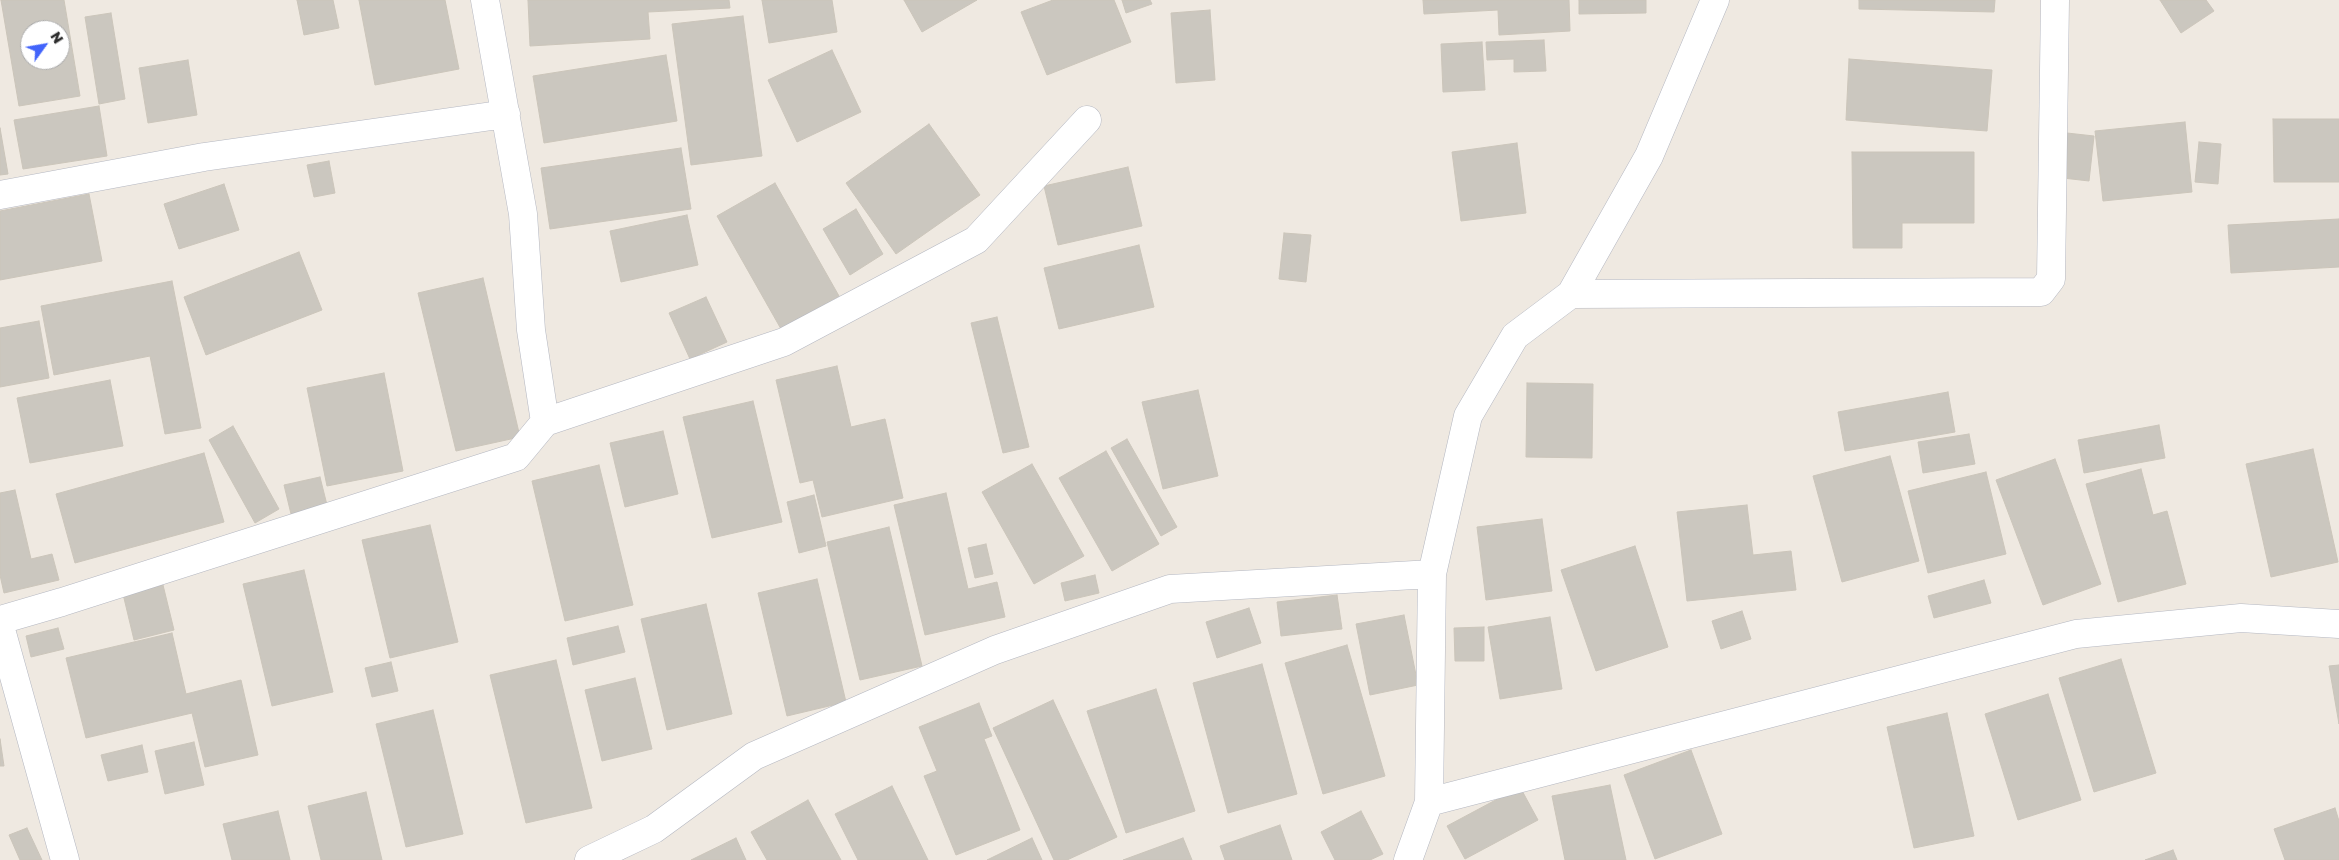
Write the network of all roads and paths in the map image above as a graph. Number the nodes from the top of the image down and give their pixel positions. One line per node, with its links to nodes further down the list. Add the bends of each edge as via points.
1 (485, 0): 4 (street)
2 (1714, 0): 7 (street, via 1649,156)
3 (2055, 0): 7 (street, via 2051,279 2041,292)
4 (506, 114): 6 (street, via 204,157); 8 (street, via 523,214 531,330)
5 (1087, 120): 8 (street, via 976,240 784,342)
6 (0, 195)
7 (1571, 294): 9 (street, via 1515,336 1468,416)
8 (545, 422): 10 (street, via 516,456)
9 (1432, 574): 13 (street); 15 (street, via 1170,590 994,650 754,756 654,830)
10 (0, 620)
11 (2339, 624): 13 (street, via 2241,618 2076,634)
12 (0, 626): 14 (street)
13 (1429, 802): 16 (street)
14 (65, 860)
15 (589, 860)
16 (1408, 860)

